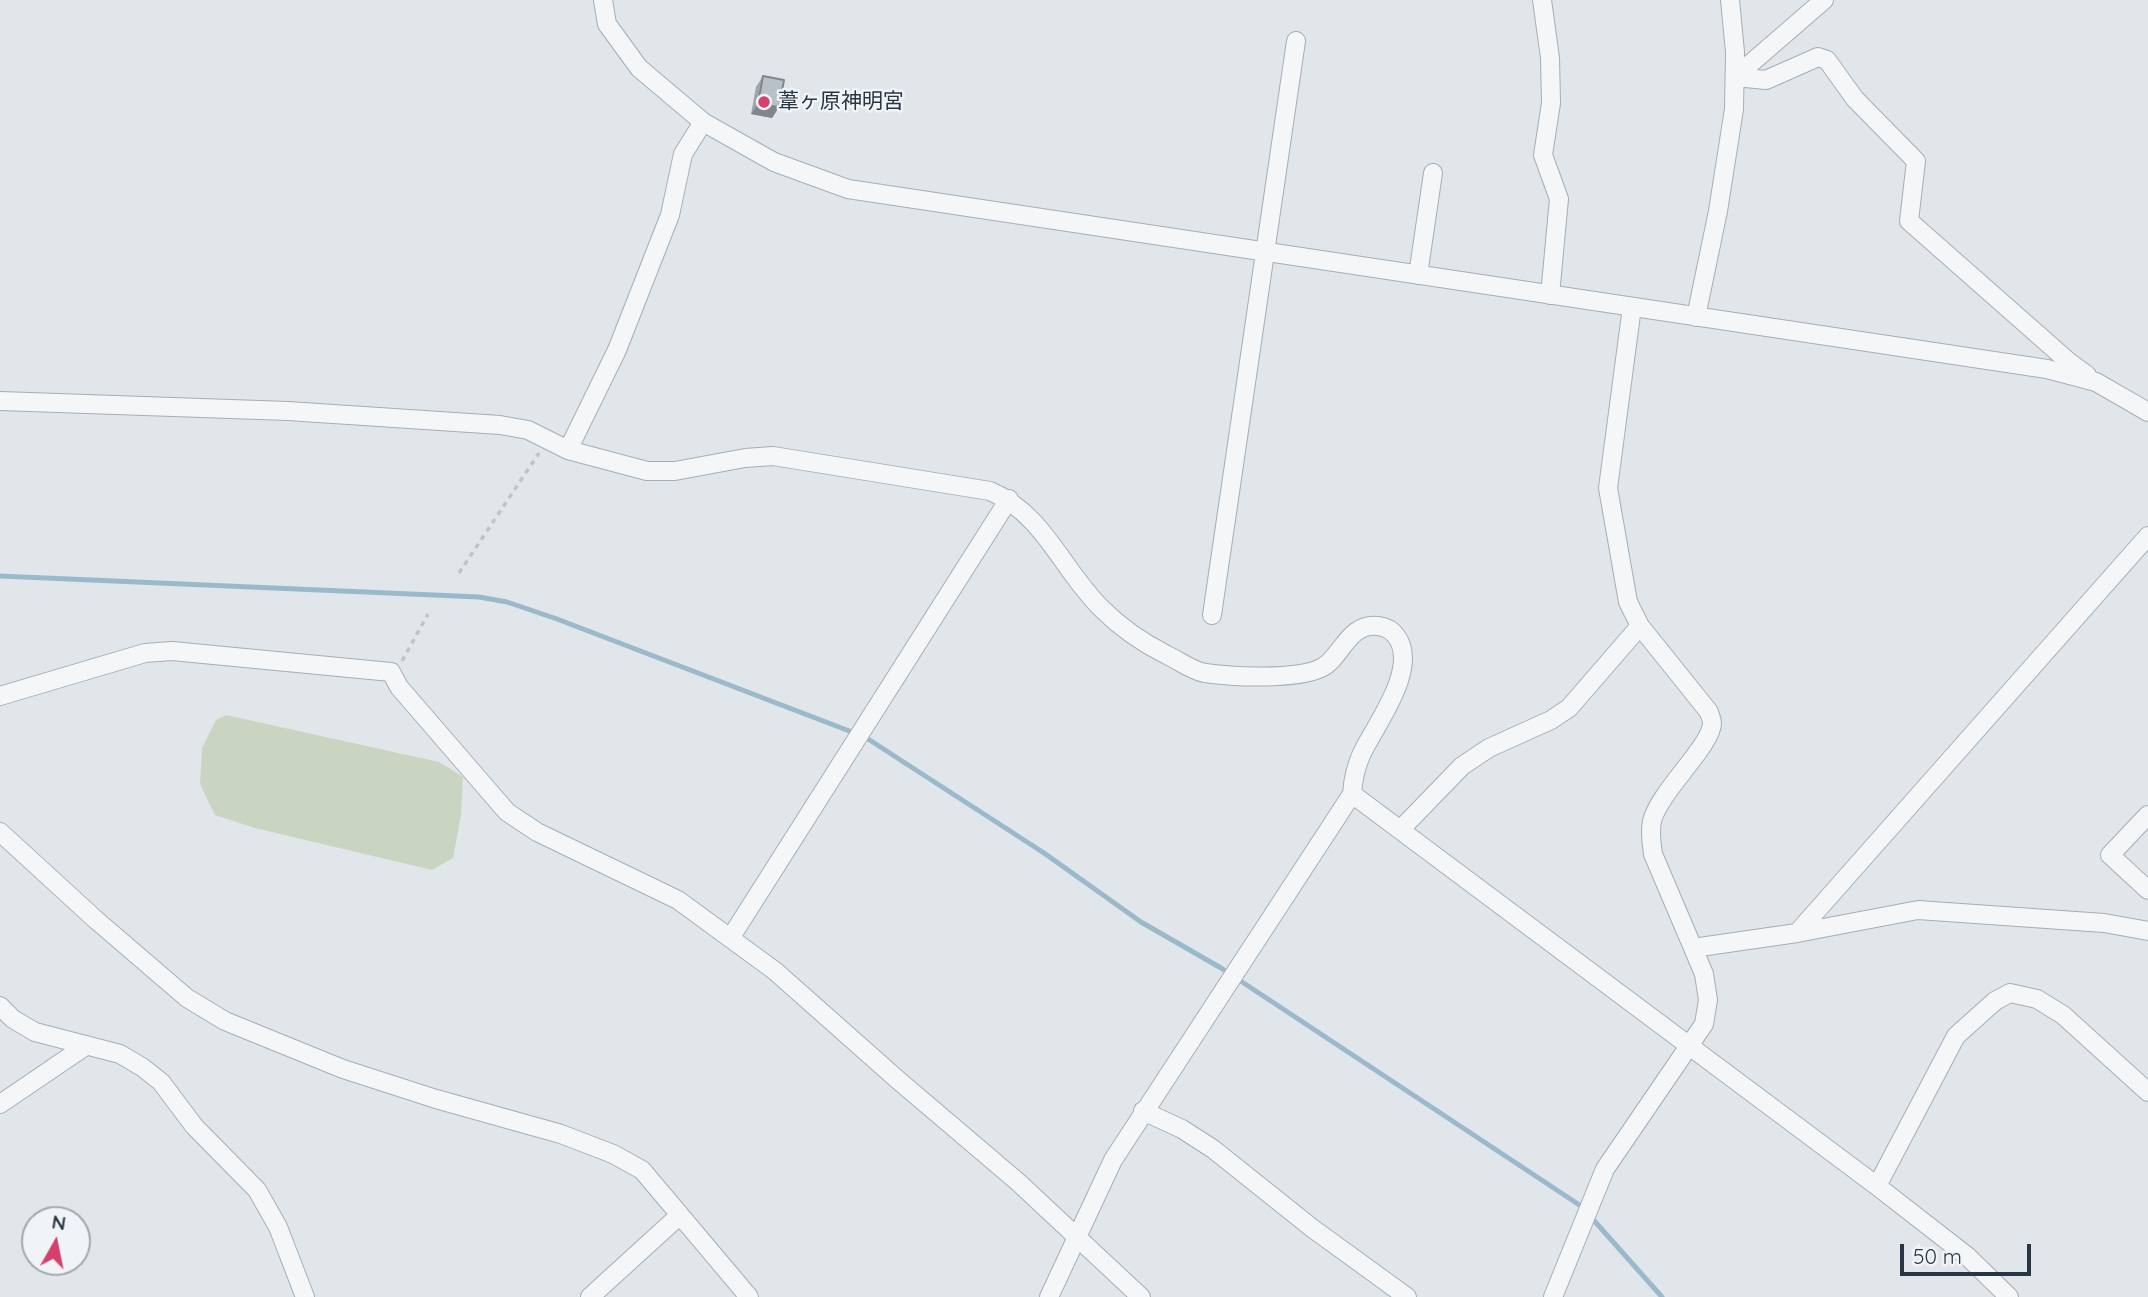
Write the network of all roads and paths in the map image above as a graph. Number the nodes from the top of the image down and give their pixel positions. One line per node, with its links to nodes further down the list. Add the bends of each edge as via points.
1 (603, 0): 7 (street, via 607,24 639,68)
2 (1542, 0): 11 (street, via 1551,103 1543,155 1559,199)
3 (1730, 0): 6 (street)
4 (1824, 0): 6 (street)
5 (1296, 41): 9 (street)
6 (1735, 77): 13 (street, via 1718,211); 14 (street, via 1766,80 1818,57 1827,60 1855,99 1916,161 1909,221)
7 (703, 122): 9 (street, via 774,162 848,189); 18 (street, via 683,154 670,215 617,350)
8 (1433, 173): 10 (street)
9 (1264, 252): 10 (street); 23 (street)
10 (1418, 275): 11 (street)
11 (1550, 295): 12 (street)
12 (1632, 307): 13 (street); 24 (street, via 1608,488 1628,602)
13 (1696, 317): 14 (street, via 2047,369)
14 (2096, 382): 16 (street)
15 (0, 401): 17 (street, via 288,411 500,425 528,430)
16 (2148, 412)
17 (548, 440): 18 (street); 21 (path)
18 (568, 450): 19 (street, via 648,471 773,456 990,491)
19 (1009, 499): 27 (street, via 1028,515 1101,609 1142,642 1202,673 1283,676 1323,668 1356,632 1370,625 1386,627 1396,635 1403,659 1398,683 1362,753); 34 (street)
20 (2148, 536): 33 (street)
21 (459, 573)
22 (428, 614): 25 (path, via 399,666)
23 (1212, 615)
24 (1640, 626): 29 (street, via 1569,708 1462,766); 35 (street, via 1709,712 1712,724 1708,737 1660,803 1651,834 1653,854)
25 (391, 672): 26 (street, via 172,651 145,653); 34 (street, via 507,812 537,832 678,900)
26 (0, 696)
27 (1352, 794): 29 (street); 41 (street)
28 (2148, 815): 31 (street, via 2110,855)
29 (1401, 829): 38 (street)
30 (0, 832): 43 (street, via 187,998 225,1021 342,1069 561,1134 613,1154 642,1170)
31 (2148, 890)
32 (2148, 932): 33 (street, via 2104,923 1918,910)
33 (1797, 933): 35 (street)
34 (731, 937): 44 (street)
35 (1693, 948): 38 (street, via 1708,1000 1704,1024)
36 (0, 1006): 37 (street, via 35,1032)
37 (87, 1045): 40 (street); 45 (street, via 120,1055 161,1082 194,1126 257,1190 278,1227)
38 (1689, 1047): 42 (street); 51 (street, via 1605,1168)
39 (2148, 1092): 42 (street, via 2063,1015 2037,999 2010,993 1956,1036)
40 (0, 1104)
41 (1143, 1111): 44 (street, via 1113,1160); 50 (street, via 1213,1149)
42 (1877, 1186): 52 (street, via 1967,1256)
43 (680, 1214): 46 (street); 47 (street)
44 (1078, 1236): 48 (street); 49 (street)
45 (305, 1297)
46 (590, 1297)
47 (749, 1297)
48 (1049, 1297)
49 (1141, 1297)
50 (1407, 1297)
51 (1553, 1297)
52 (2009, 1297)

